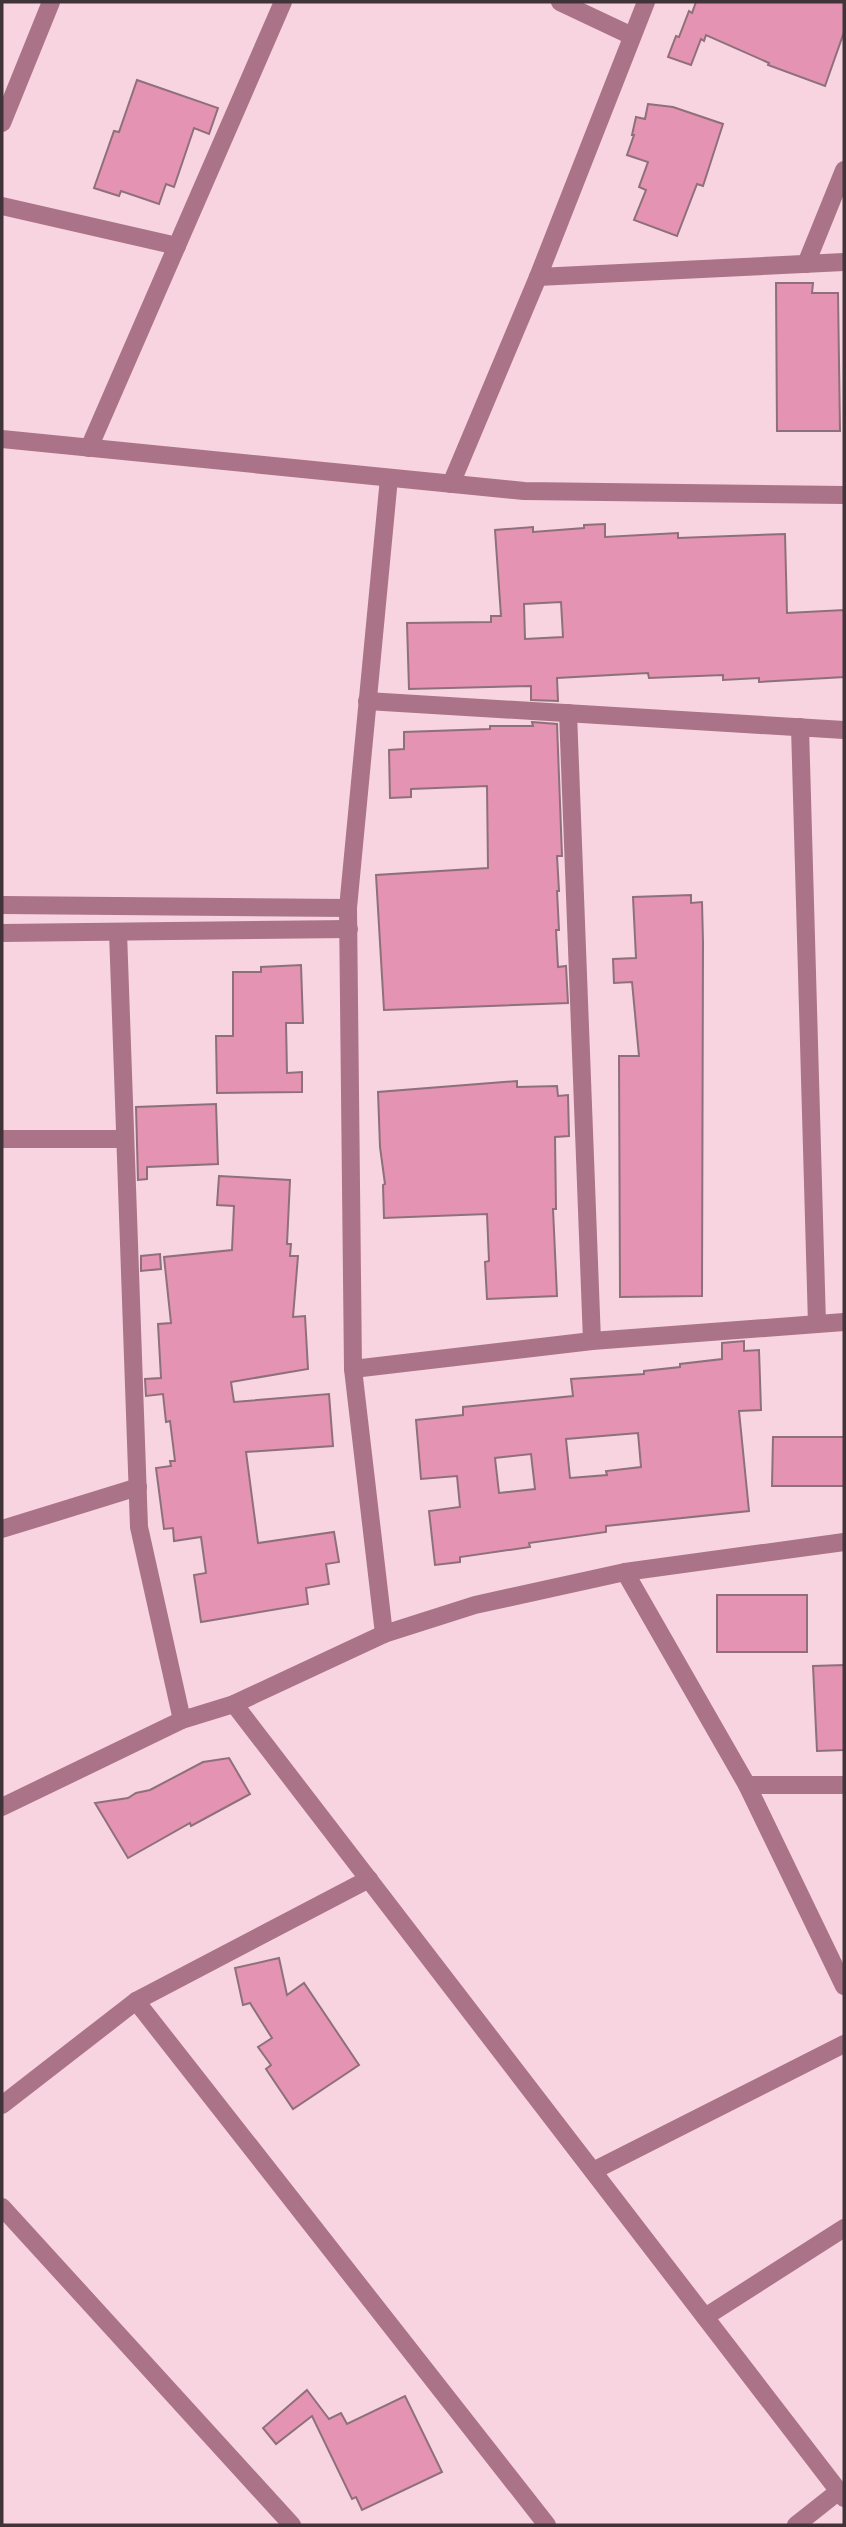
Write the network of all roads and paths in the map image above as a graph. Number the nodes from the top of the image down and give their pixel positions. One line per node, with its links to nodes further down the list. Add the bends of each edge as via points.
1 (51, 2): 6 (street)
2 (283, 2): 9 (street)
3 (559, 2): 5 (street)
4 (646, 2): 5 (street)
5 (632, 36): 12 (street)
6 (2, 123)
7 (844, 170): 11 (street)
8 (2, 206): 9 (street)
9 (177, 246): 14 (street)
10 (844, 262): 11 (street)
11 (806, 264): 12 (street)
12 (538, 276): 16 (street)
13 (2, 439): 14 (street)
14 (89, 448): 15 (street)
15 (389, 478): 16 (street); 18 (street)
16 (451, 484): 17 (street, via 524,491)
17 (844, 495)
18 (367, 701): 19 (street); 23 (street)
19 (568, 713): 20 (street); 31 (street)
20 (800, 727): 21 (street); 30 (street)
21 (844, 730)
22 (2, 905): 23 (street)
23 (348, 908): 24 (street)
24 (349, 929): 25 (street); 32 (street)
25 (118, 932): 26 (street); 28 (street)
26 (2, 933)
27 (2, 1139): 28 (street)
28 (125, 1139): 33 (street)
29 (844, 1322): 30 (street)
30 (817, 1324): 31 (street)
31 (592, 1342): 32 (street)
32 (353, 1369): 37 (street)
33 (138, 1487): 34 (street); 39 (street, via 139,1527)
34 (2, 1529)
35 (844, 1542): 36 (street)
36 (625, 1573): 37 (street, via 475,1605); 40 (street)
37 (384, 1634): 38 (street)
38 (234, 1704): 39 (street); 43 (street)
39 (182, 1720): 42 (street)
40 (747, 1785): 41 (street); 44 (street)
41 (844, 1785)
42 (2, 1807)
43 (369, 1879): 45 (street); 48 (street)
44 (844, 1986)
45 (136, 2001): 47 (street); 54 (street)
46 (844, 2044): 48 (street)
47 (2, 2105)
48 (593, 2171): 51 (street)
49 (2, 2207): 53 (street)
50 (844, 2228): 51 (street)
51 (705, 2316): 52 (street)
52 (842, 2495): 55 (street)
53 (292, 2525)
54 (547, 2525)
55 (796, 2525)

